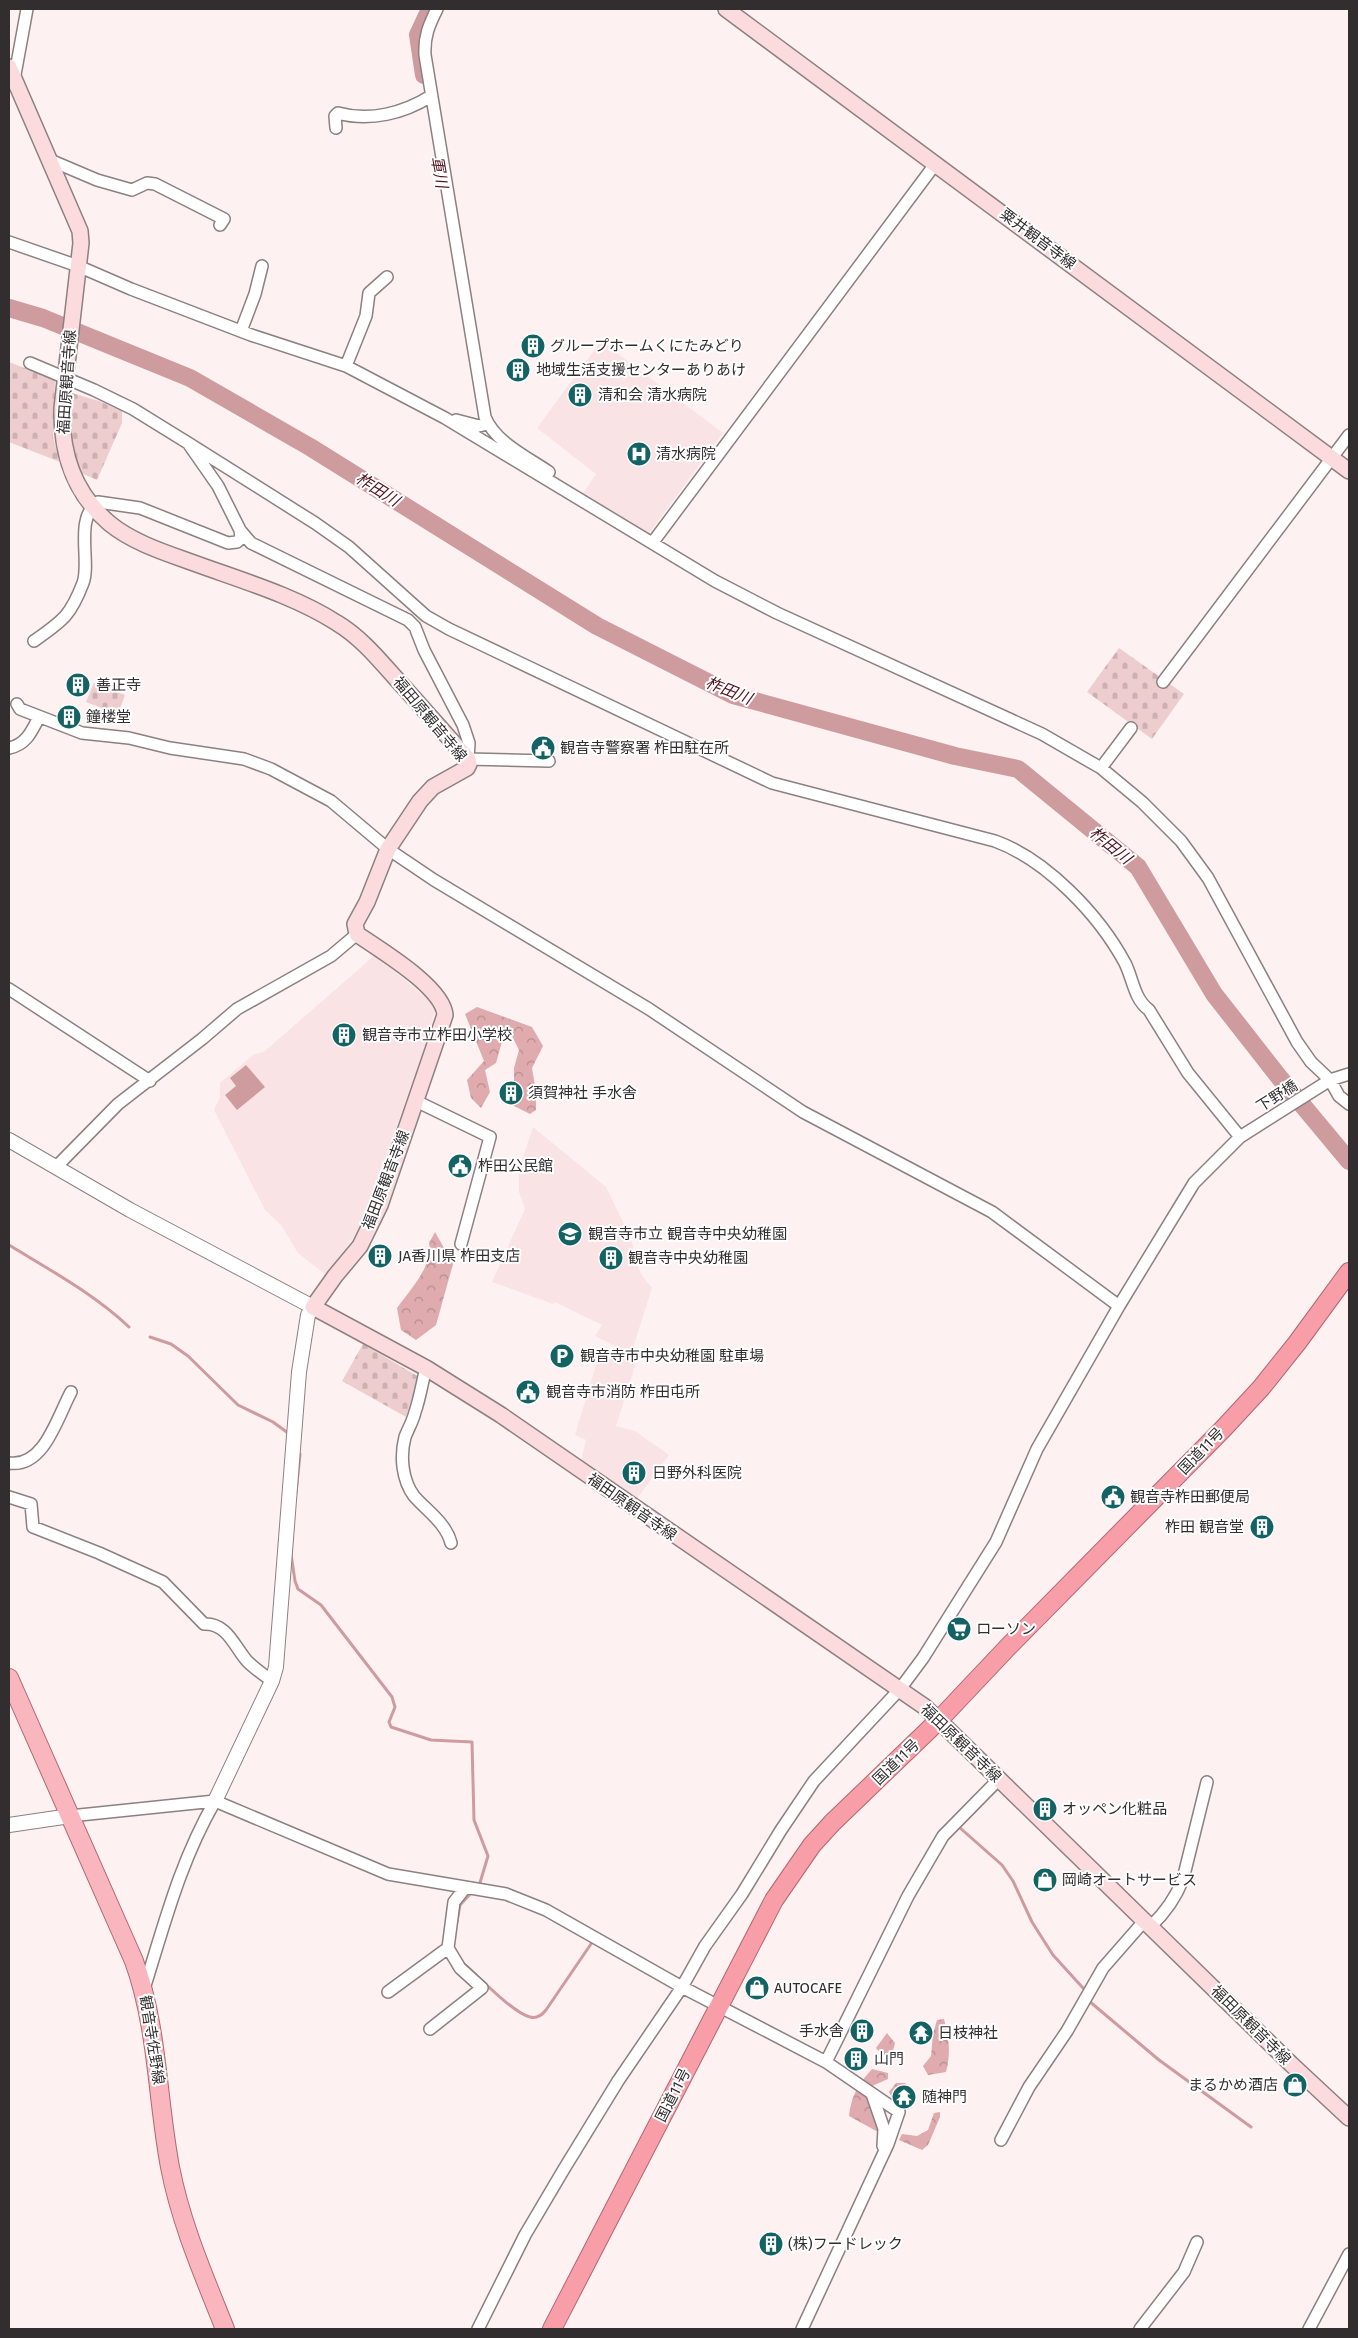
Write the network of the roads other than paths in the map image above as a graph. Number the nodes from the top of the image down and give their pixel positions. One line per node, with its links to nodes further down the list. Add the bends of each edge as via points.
1 (27, 9): 4 (street)
2 (438, 9): 5 (street, via 424,41)
3 (726, 9): 8 (main road, 粟井観音寺線)
4 (12, 74): 7 (main road, 福田原観音寺線)
5 (432, 96): 6 (street, via 402,111 370,116 338,112); 19 (street)
6 (336, 128)
7 (50, 160): 9 (street, via 97,180 132,190 147,183 155,184 224,219); 11 (main road, 福田原観音寺線, via 80,231)
8 (936, 163): 22 (main road, 粟井観音寺線); 27 (street)
9 (220, 225)
10 (9, 242): 11 (street)
11 (78, 266): 14 (street); 17 (main road, 福田原観音寺線)
12 (262, 266): 14 (street)
13 (387, 277): 16 (street, via 369,293 366,316)
14 (241, 331): 16 (street)
15 (30, 363): 17 (street)
16 (346, 366): 18 (street)
17 (65, 379): 21 (street, via 133,409); 25 (main road, 福田原観音寺線, via 62,434 66,456 74,478)
18 (446, 418): 19 (street, via 479,426); 24 (street)
19 (488, 424): 24 (street, via 506,443 552,474)
20 (1349, 435): 22 (street)
21 (188, 443): 26 (street, via 218,486); 28 (street, via 349,547)
22 (1332, 458): 23 (main road, 粟井観音寺線); 31 (street)
23 (1349, 471)
24 (567, 492): 27 (street)
25 (93, 506): 26 (street, via 98,502 140,508 228,543 241,538); 30 (street, via 84,539 84,581 62,622); 36 (main road, 福田原観音寺線, via 110,523 133,538 288,597 338,624 377,657)
26 (240, 530): 29 (street, via 251,543 408,620)
27 (653, 542): 38 (street, via 715,581 777,614 1042,734)
28 (426, 616): 29 (street); 47 (street, via 772,783 1013,848 1069,890 1097,921 1125,963 1140,1003 1153,1016 1188,1073)
29 (415, 627): 36 (street, via 463,725 469,743)
30 (34, 641)
31 (1164, 682)
32 (17, 704): 33 (street, via 20,709)
33 (39, 717): 35 (street, via 29,736); 39 (street, via 82,733 244,759 272,769 332,801)
34 (1131, 728): 38 (street)
35 (9, 748)
36 (468, 759): 37 (street); 39 (main road, 福田原観音寺線, via 467,768 433,787 420,801)
37 (549, 761)
38 (1101, 768): 44 (street, via 1142,802 1180,841 1208,878 1298,1042 1311,1062)
39 (388, 849): 40 (main road, 福田原観音寺線, via 355,924); 52 (street, via 508,926 649,1009 803,1112 992,1212)
40 (357, 934): 43 (street, via 331,956 237,1008); 45 (main road, 福田原観音寺線, via 426,985 444,1007 443,1024)
41 (9, 989): 43 (street)
42 (1349, 1074): 44 (street, 下野橋)
43 (150, 1080): 49 (street, via 118,1104)
44 (1330, 1080): 46 (street, via 1339,1096); 47 (street, 下野橋)
45 (416, 1101): 50 (street, via 490,1138); 53 (main road, 福田原観音寺線, via 380,1205 360,1246)
46 (1349, 1104)
47 (1240, 1137): 52 (street, 下野橋, via 1194,1183)
48 (9, 1140): 49 (street)
49 (56, 1167): 53 (street)
50 (461, 1244)
51 (1349, 1272): 62 (highway, 国道11号, via 1261,1388)
52 (1118, 1306): 61 (street, 下野橋, via 1037,1449 996,1542 923,1658)
53 (313, 1307): 54 (main road, 福田原観音寺線); 60 (street, via 308,1316 299,1372 276,1666)
54 (426, 1368): 58 (street, via 412,1423 405,1436 402,1455 405,1481 448,1533); 61 (main road, 福田原観音寺線, via 501,1416 854,1660)
55 (70, 1392): 56 (street, via 40,1453 29,1461)
56 (9, 1463)
57 (9, 1497): 60 (street, via 31,1504 33,1527 163,1582 204,1624 225,1630 248,1661)
58 (451, 1543)
59 (9, 1678): 66 (main road, 観音寺佐野線)
60 (272, 1681): 65 (street)
61 (900, 1688): 62 (main road, 福田原観音寺線); 71 (street, 下野橋, via 814,1781 705,1946)
62 (939, 1720): 63 (main road, 福田原観音寺線); 74 (highway, 国道11号, via 812,1845 774,1900)
63 (999, 1779): 69 (main road, 福田原観音寺線); 76 (street, via 943,1836 908,1896)
64 (1207, 1782): 69 (street, via 1178,1893)
65 (216, 1801): 66 (street); 68 (street, via 388,1874); 72 (street, via 196,1835 180,1873)
66 (70, 1816): 67 (street); 72 (main road, 観音寺佐野線)
67 (9, 1825)
68 (465, 1888): 70 (street, via 454,1902); 71 (street, via 506,1894 546,1910)
69 (1148, 1923): 78 (main road, 福田原観音寺線); 79 (street, via 1103,1968 1067,2031 1029,2087)
70 (448, 1948): 73 (street); 75 (street, via 460,1968 482,1988)
71 (682, 1987): 74 (street); 84 (street, 下野橋, via 618,2081 525,2235)
72 (144, 1989): 83 (main road, 観音寺佐野線, via 175,2192 192,2246)
73 (388, 1992)
74 (719, 2007): 76 (street); 85 (highway, 国道11号)
75 (430, 2029)
76 (826, 2062): 77 (street)
77 (872, 2094): 80 (street, via 884,2129); 80 (street, via 899,2112)
78 (1349, 2118)
79 (1001, 2140)
80 (883, 2154): 86 (street)
81 (1197, 2242): 87 (street, via 1184,2272)
82 (1349, 2254): 88 (street)
83 (225, 2329)
84 (478, 2329)
85 (552, 2329)
86 (802, 2329)
87 (1140, 2329)
88 (1309, 2329)

